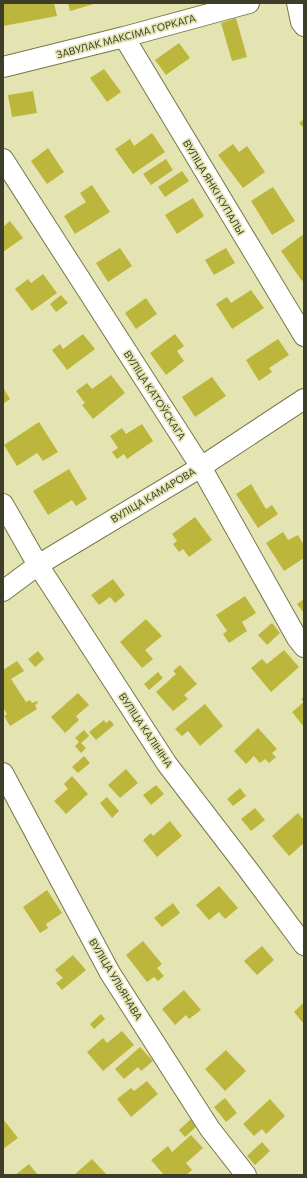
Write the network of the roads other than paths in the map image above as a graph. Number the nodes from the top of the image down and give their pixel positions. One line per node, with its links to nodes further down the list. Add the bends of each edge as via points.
1 (249, 3): 4 (street, ЗАВУЛАК МАКСІМА ГОРКАГА)
2 (297, 3): 3 (street)
3 (304, 26)
4 (124, 37): 5 (street, ЗАВУЛАК МАКСІМА ГОРКАГА); 7 (street, ВУЛІЦА ЯНКІ КУПАЛЫ)
5 (3, 67)
6 (3, 159): 9 (street, ВУЛІЦА КАТОЎСКАГА)
7 (304, 336)
8 (304, 399): 9 (street, ВУЛІЦА КАМАРОВА)
9 (201, 467): 11 (street, ВУЛІЦА КАМАРОВА); 13 (street, ВУЛІЦА КАТОЎСКАГА)
10 (3, 504): 11 (street, ВУЛІЦА КАЛІНІНА)
11 (38, 565): 12 (street, ВУЛІЦА КАМАРОВА); 15 (street, ВУЛІЦА КАЛІНІНА, via 168,764)
12 (3, 591)
13 (300, 642)
14 (3, 773): 16 (street, ВУЛІЦА УЛЬЯНАВА, via 110,973 210,1129)
15 (304, 945)
16 (246, 1175)

